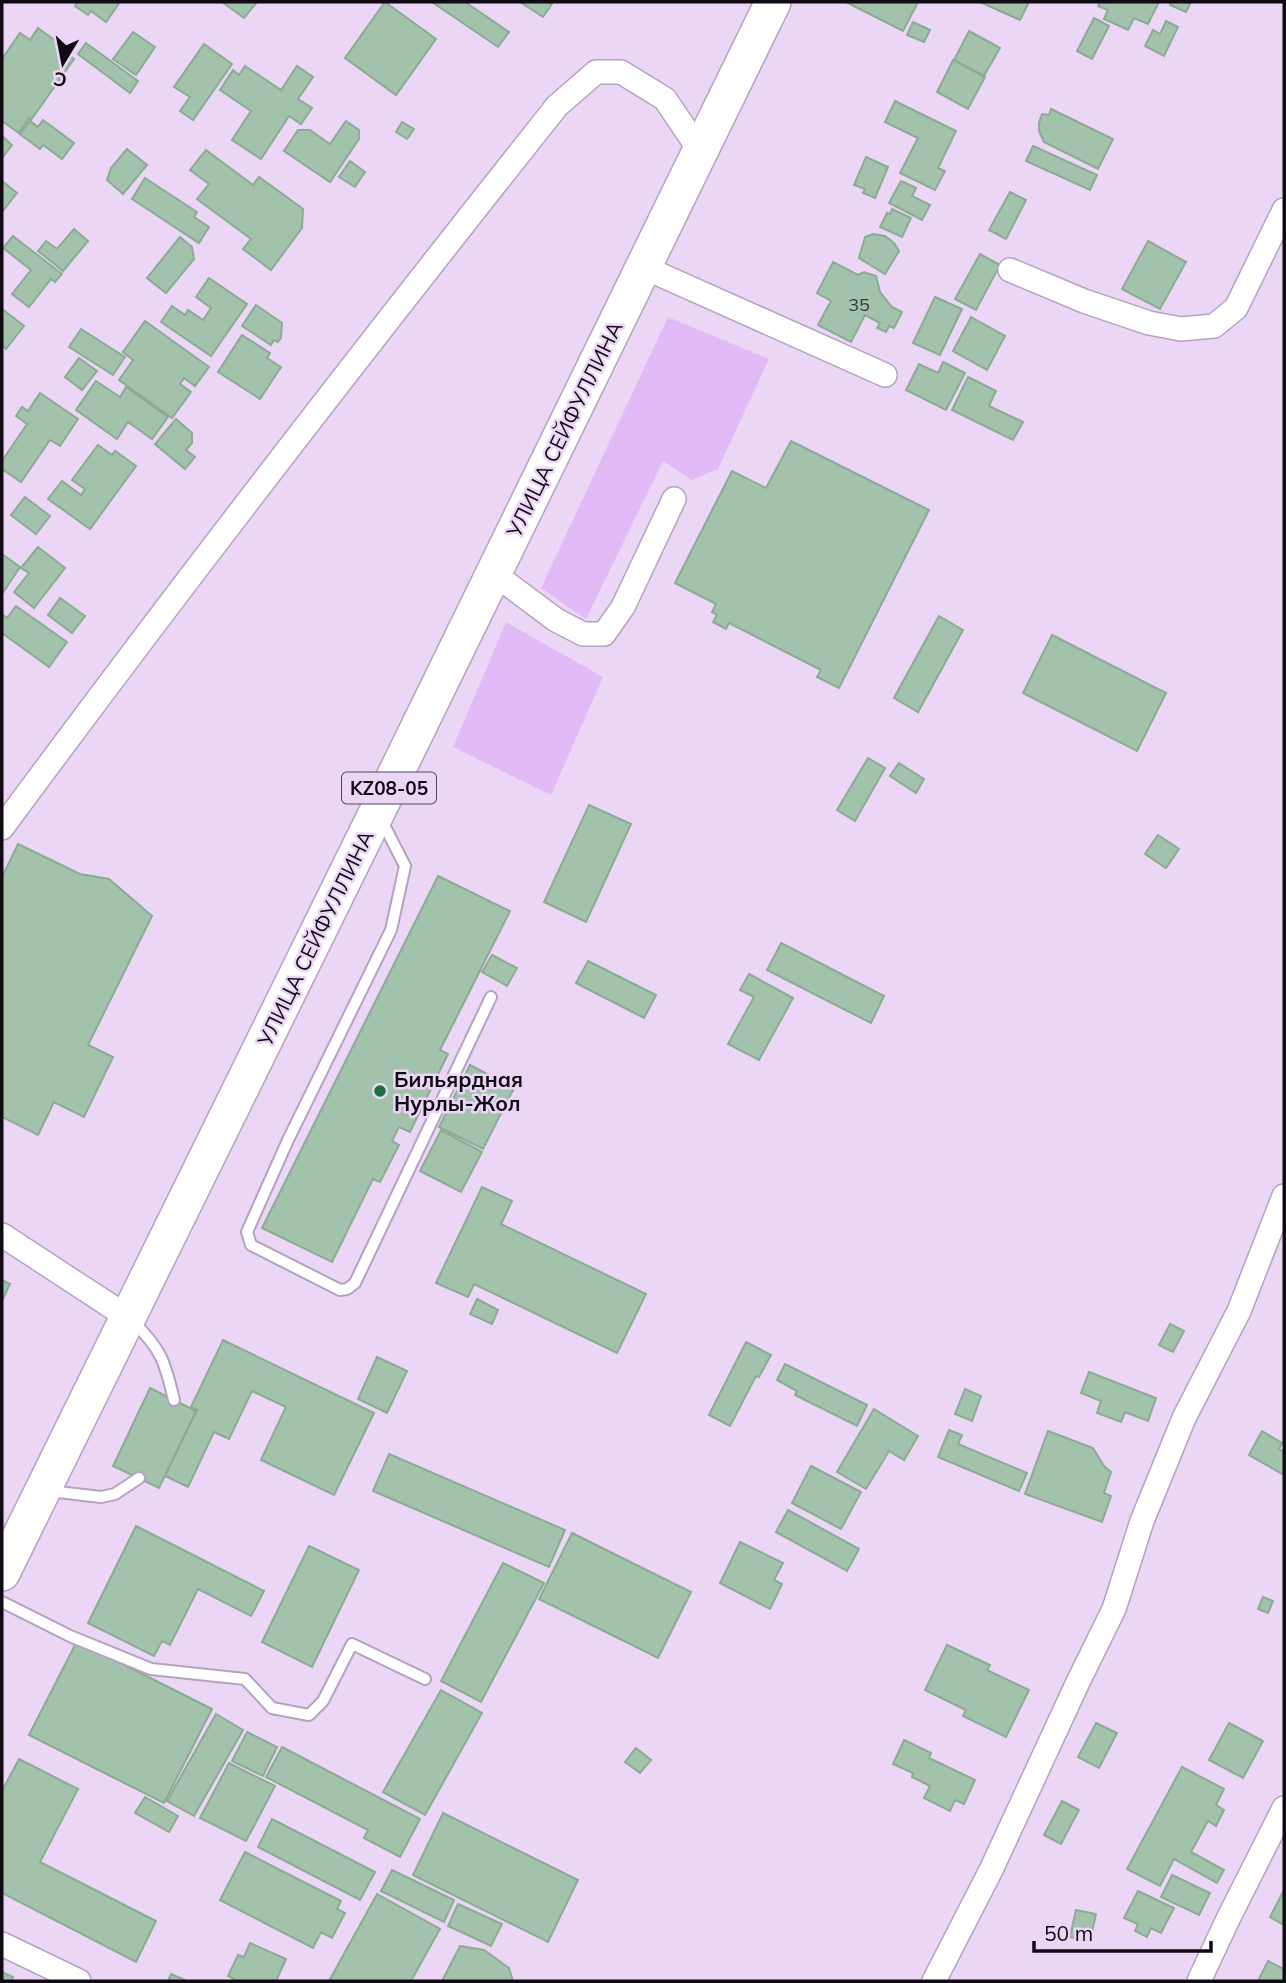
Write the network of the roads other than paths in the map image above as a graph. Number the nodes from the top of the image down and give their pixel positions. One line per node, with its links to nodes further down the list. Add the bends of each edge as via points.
1 (773, 2): 2 (main road, УЛИЦА СЕЙФУЛЛИНА / KZ08-05)
2 (700, 151): 4 (main road, УЛИЦА СЕЙФУЛЛИНА / KZ08-05); 10 (street, via 665,99 621,72 596,72 557,106 354,362)
3 (1284, 210): 5 (street, via 1236,308 1214,326 1181,329 1149,323)
4 (643, 267): 6 (street); 8 (main road, УЛИЦА СЕЙФУЛЛИНА / KZ08-05)
5 (1010, 270)
6 (886, 375)
7 (674, 499): 8 (street, via 623,607 604,634 583,634 556,620)
8 (493, 573): 9 (main road, УЛИЦА СЕЙФУЛЛИНА / KZ08-05)
9 (377, 812): 11 (lane, via 405,866 391,930 247,1232 251,1245 340,1290 355,1283); 14 (main road, УЛИЦА СЕЙФУЛЛИНА / KZ08-05)
10 (2, 828)
11 (491, 997)
12 (1284, 1196): 24 (street, via 1239,1311 1184,1418 1142,1521 1114,1609)
13 (2, 1235): 14 (street)
14 (129, 1318): 15 (lane, via 151,1339 166,1364); 17 (main road, УЛИЦА СЕЙФУЛЛИНА / KZ08-05)
15 (174, 1400)
16 (139, 1478): 17 (lane, via 116,1494 101,1497)
17 (43, 1490): 18 (main road, УЛИЦА СЕЙФУЛЛИНА / KZ08-05)
18 (2, 1573)
19 (2, 1602): 20 (lane, via 151,1669 246,1679 272,1708 309,1715 323,1701 352,1644)
20 (425, 1679)
21 (1284, 1808): 25 (street)
22 (2, 1944): 23 (street)
23 (79, 1981)
24 (934, 1981)
25 (1199, 1981)

